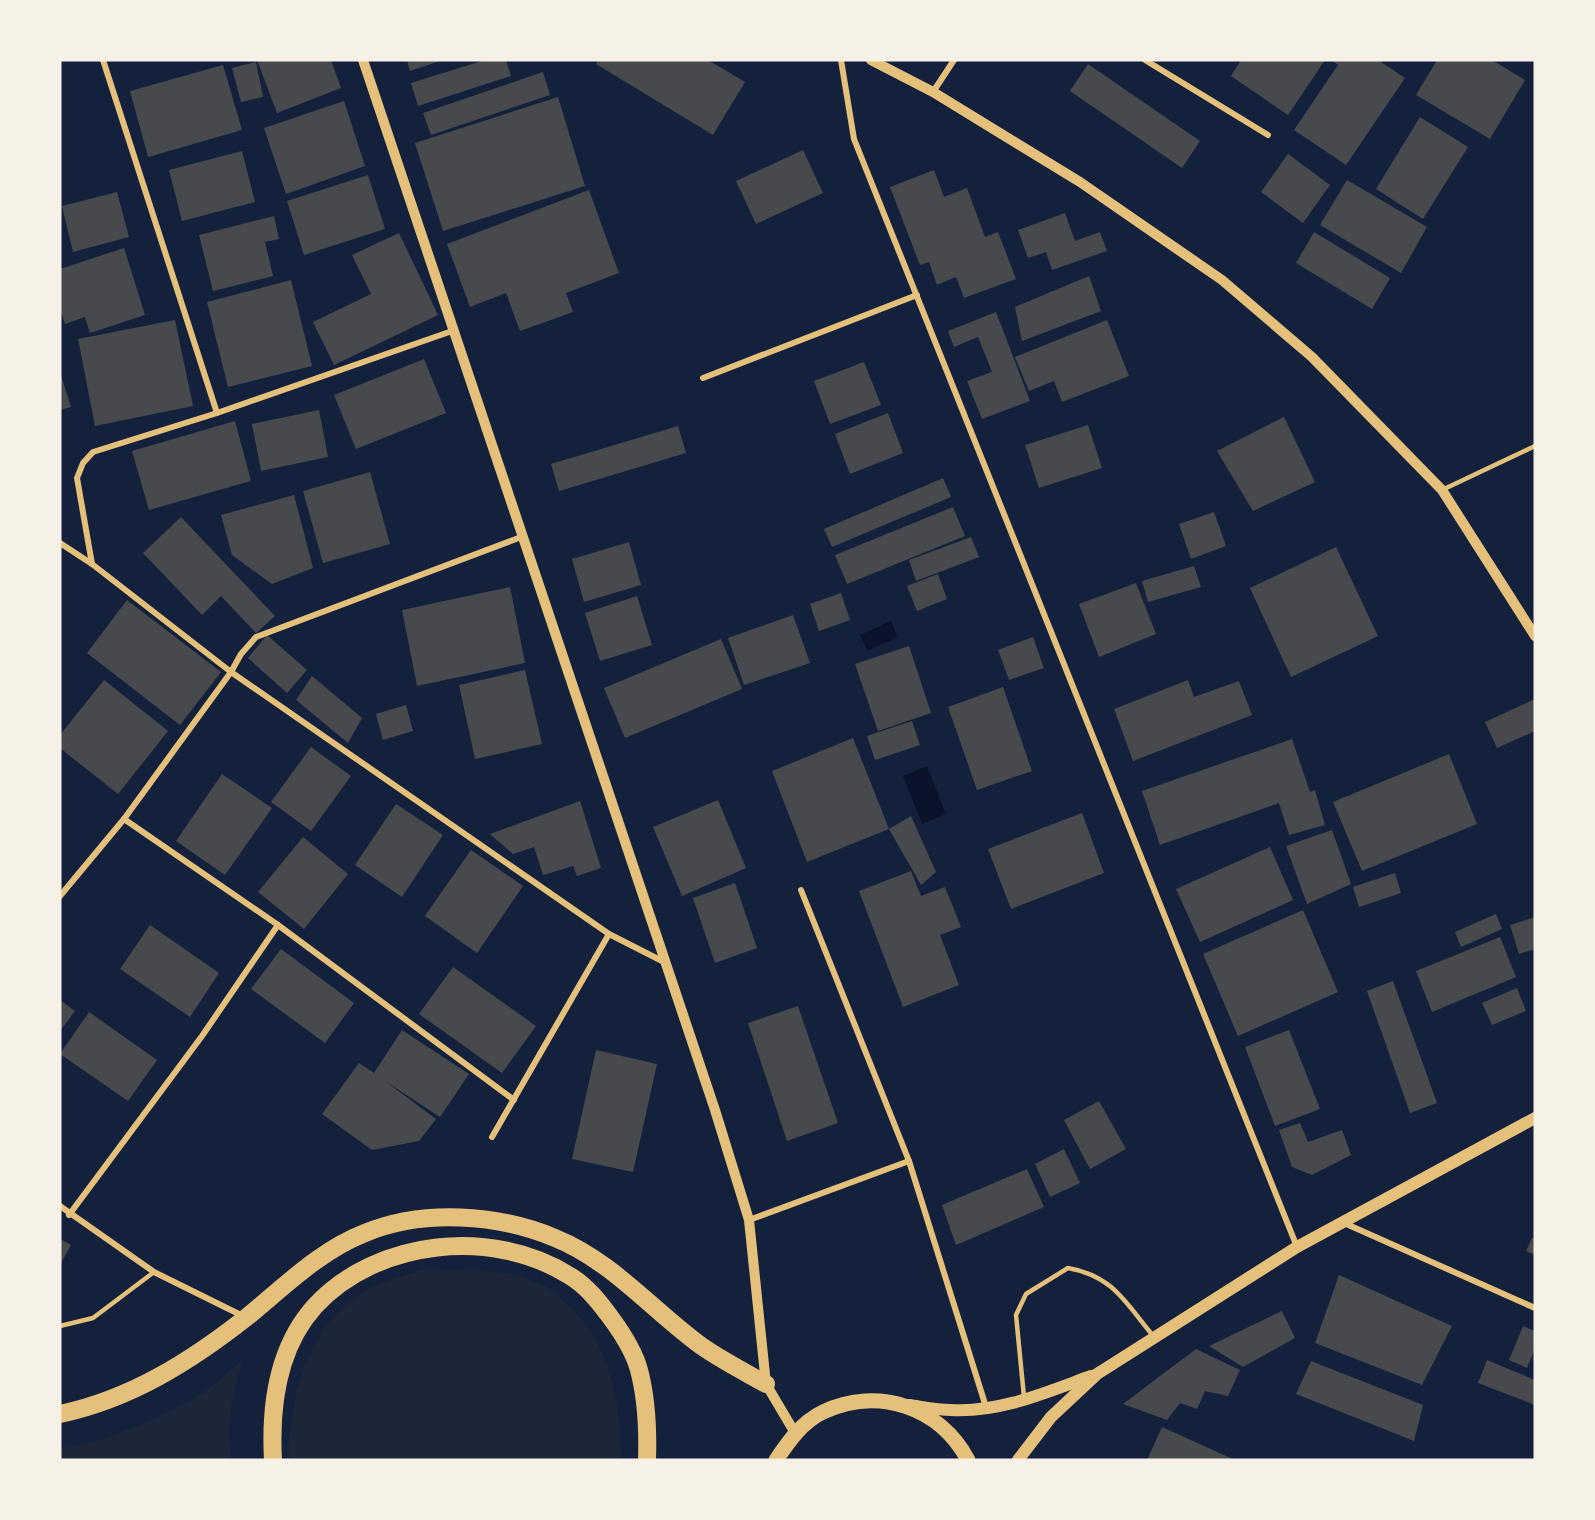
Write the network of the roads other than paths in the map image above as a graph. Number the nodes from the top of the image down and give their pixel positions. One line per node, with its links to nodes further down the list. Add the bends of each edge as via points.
1 (104, 60): 12 (street)
2 (363, 60): 10 (street)
3 (841, 60): 9 (street, via 854,139)
4 (871, 60): 7 (street)
5 (954, 60): 7 (street)
6 (1144, 60): 8 (street)
7 (933, 92): 14 (street, via 1080,182 1222,280 1312,357)
8 (1268, 135)
9 (916, 295): 11 (street); 34 (street)
10 (455, 330): 12 (street); 15 (street)
11 (703, 378)
12 (217, 412): 17 (street, via 93,452 83,463 77,478)
13 (1535, 446): 14 (lane)
14 (1442, 490): 18 (street)
15 (524, 536): 19 (street, via 256,637); 25 (street)
16 (60, 543): 17 (street)
17 (92, 564): 19 (street)
18 (1535, 636)
19 (231, 672): 20 (street); 24 (street)
20 (124, 819): 22 (street); 23 (street)
21 (801, 890): 29 (street)
22 (60, 896)
23 (278, 925): 26 (street); 31 (street, via 202,1036)
24 (609, 934): 25 (street); 26 (street)
25 (666, 963): 32 (street)
26 (514, 1100): 28 (street)
27 (1535, 1118): 33 (main road)
28 (492, 1137)
29 (909, 1161): 32 (street); 44 (street)
30 (60, 1206): 31 (street)
31 (69, 1215): 35 (street)
32 (749, 1220): 41 (street)
33 (1344, 1223): 34 (main road); 36 (street)
34 (1297, 1247): 39 (main road)
35 (154, 1272): 37 (street); 38 (lane, via 93,1318)
36 (1535, 1308)
37 (246, 1317): 41 (highway, via 308,1266 364,1233 461,1216 555,1238 600,1264 700,1345); 45 (highway, via 178,1366 133,1391 91,1407)
38 (60, 1326)
39 (1154, 1337): 40 (main road); 42 (lane, via 1109,1283 1090,1272 1068,1268 1026,1294 1016,1315)
40 (1097, 1374): 42 (main road); 51 (main road, via 1051,1417)
41 (766, 1384): 46 (street)
42 (1024, 1400): 44 (main road)
43 (906, 1405): 44 (main road, via 953,1411); 46 (main road, via 855,1401 822,1412); 50 (main road, via 935,1420 959,1444)
44 (986, 1407)
45 (60, 1413)
46 (795, 1433): 49 (main road)
47 (273, 1460): 48 (highway, via 275,1387 291,1343 314,1307 346,1278 393,1256 447,1246 495,1248 538,1260 571,1276 597,1299 622,1334 639,1368 648,1416)
48 (647, 1460)
49 (776, 1460)
50 (968, 1460)
51 (1018, 1460)

